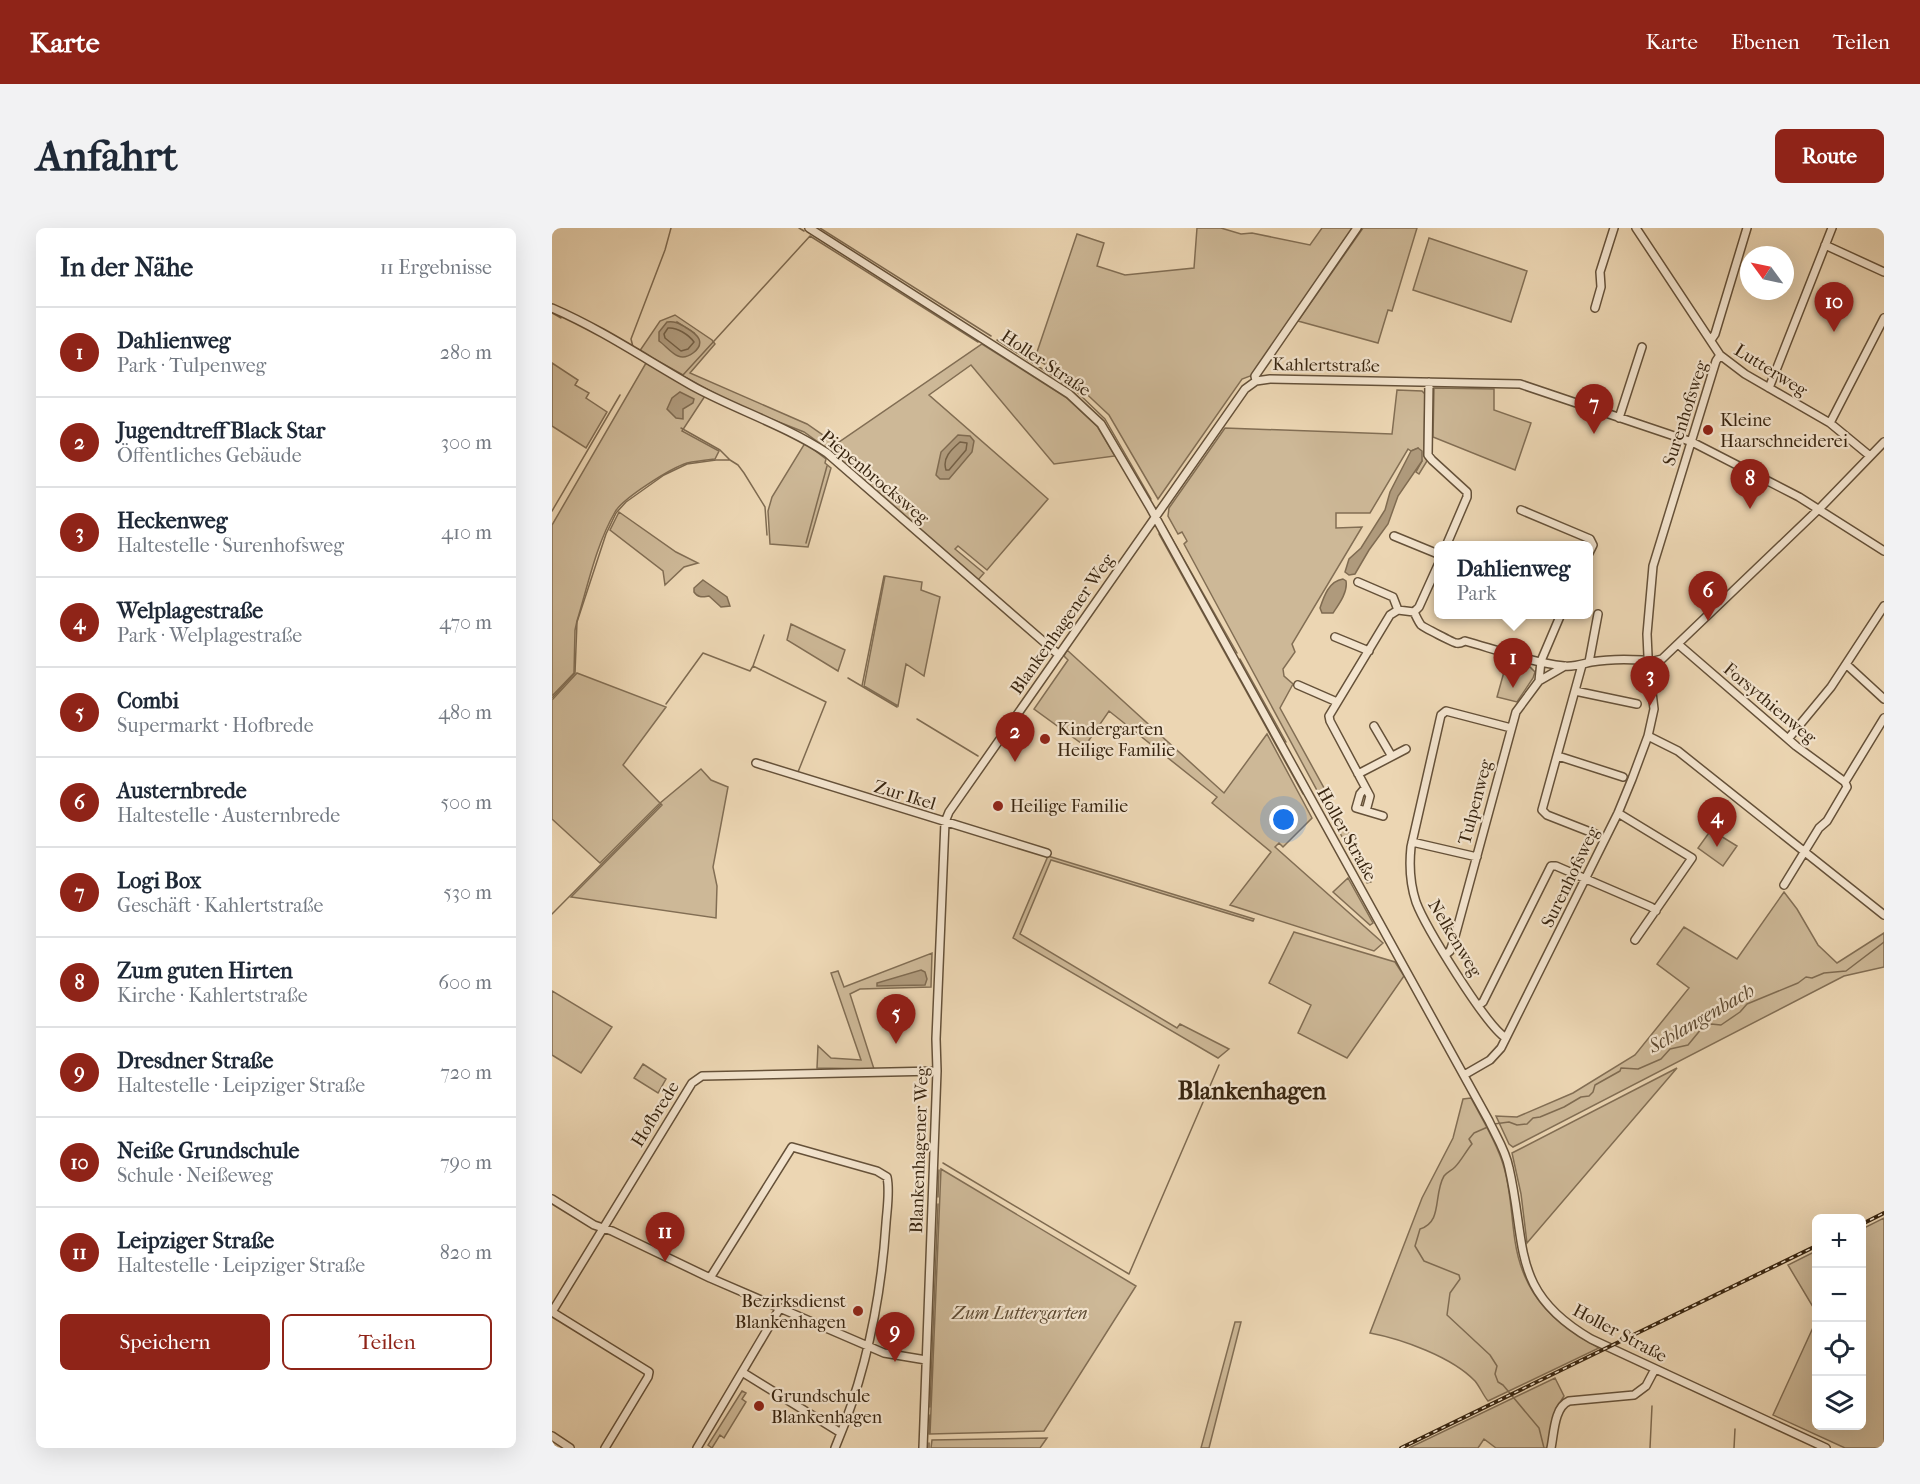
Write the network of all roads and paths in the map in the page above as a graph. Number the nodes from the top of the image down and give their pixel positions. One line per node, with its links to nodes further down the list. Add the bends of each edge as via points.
1 (809, 228): 25 (street, Holler Straße, via 1085,407 1101,424)
2 (1357, 228): 15 (street, Blankenhagener Weg, via 1257,373)
3 (1614, 228): 10 (street, via 1600,272 1601,287)
4 (1747, 228): 12 (street, Surenhofsweg)
5 (1832, 228): 7 (street)
6 (1638, 229): 12 (street, Lutterweg)
7 (1825, 245): 8 (street); 17 (street)
8 (1884, 272)
9 (552, 308): 41 (street, Piepenbrocksweg, via 582,321 706,393 801,436 827,453)
10 (1595, 308)
11 (1884, 318): 19 (street)
12 (1711, 340): 14 (street, Lutterweg)
13 (1642, 347): 18 (street)
14 (1720, 355): 17 (street, Lutterweg); 20 (street, Surenhofsweg)
15 (1257, 381): 16 (street, Kahlertstraße, via 1395,381 1414,385); 25 (street, Blankenhagener Weg, via 1245,389)
16 (1429, 382): 18 (street, Kahlertstraße, via 1520,384); 27 (street, via 1428,455 1467,492)
17 (1769, 388): 19 (street, Lutterweg)
18 (1619, 418): 20 (street, Kahlertstraße)
19 (1830, 423): 22 (street, Lutterweg)
20 (1692, 442): 23 (street, Kahlertstraße); 43 (street, Surenhofsweg, via 1653,566)
21 (1884, 442): 22 (street)
22 (1870, 456): 23 (street)
23 (1818, 509): 29 (street, Kahlertstraße); 39 (street)
24 (1521, 510): 28 (street)
25 (1155, 516): 41 (street, Blankenhagener Weg); 82 (street, Holler Straße)
26 (1394, 536): 30 (street)
27 (1448, 541)
28 (1591, 541)
29 (1884, 551)
30 (1434, 552)
31 (1434, 574): 35 (street)
32 (1358, 582): 34 (street, via 1393,597)
33 (1884, 606): 45 (street)
34 (1398, 610): 35 (street); 40 (street, via 1390,615)
35 (1414, 612): 42 (street, via 1419,623 1449,641 1465,641)
36 (1598, 614): 44 (street)
37 (1560, 619): 42 (street)
38 (1335, 637): 40 (street)
39 (1678, 644): 43 (street, via 1662,659); 57 (street, Forsythienweg)
40 (1369, 651): 51 (street)
41 (1059, 655): 67 (street, Blankenhagener Weg)
42 (1541, 661): 46 (street); 47 (street)
43 (1648, 661): 44 (street, via 1619,659); 56 (street, Surenhofsweg, via 1654,709)
44 (1586, 664): 46 (street); 49 (street)
45 (1846, 664): 50 (street); 57 (street)
46 (1565, 666): 47 (street)
47 (1539, 681): 55 (street, Tulpenweg, via 1519,706)
48 (1298, 685): 51 (street)
49 (1575, 692): 52 (street); 60 (street)
50 (1884, 699)
51 (1337, 702): 62 (street, via 1330,721)
52 (1637, 704)
53 (1884, 718): 64 (street)
54 (1374, 726): 59 (street)
55 (1511, 728): 69 (street, Nelkenweg, via 1446,711 1441,715); 72 (street, Tulpenweg)
56 (1648, 736): 65 (street, Surenhofsweg); 71 (street, via 1678,751)
57 (1788, 739): 64 (street, Forsythienweg)
58 (1406, 749): 59 (street)
59 (1391, 755): 62 (street)
60 (1558, 756): 63 (street); 68 (street, via 1543,813)
61 (756, 763): 67 (street, Zur Ikel)
62 (1358, 774): 66 (street, via 1365,788 1356,808)
63 (1623, 777)
64 (1845, 782): 71 (street, via 1847,787)
65 (1618, 813): 73 (street, Surenhofsweg); 75 (street, via 1692,858)
66 (1383, 816)
67 (945, 822): 70 (street, Zur Ikel); 81 (street, Blankenhagener Weg)
68 (1598, 835)
69 (1413, 842): 72 (street); 78 (street, Nelkenweg, via 1410,881 1416,901)
70 (1047, 853)
71 (1804, 853): 74 (street); 76 (street)
72 (1477, 857): 78 (street, Tulpenweg, via 1454,940)
73 (1586, 879): 75 (street); 79 (street, via 1551,866); 80 (street, Surenhofsweg)
74 (1784, 885)
75 (1656, 911): 77 (street)
76 (1884, 915)
77 (1635, 940)
78 (1445, 955): 79 (street, Nelkenweg)
79 (1479, 1005): 80 (street, Nelkenweg)
80 (1506, 1038): 82 (street, Surenhofsweg, via 1495,1056)
81 (937, 1071): 84 (street, Hofbrede, via 697,1078); 89 (street, Blankenhagener Weg)
82 (1464, 1076): 90 (street, Holler Straße, via 1509,1166 1523,1257 1542,1299 1578,1331)
83 (552, 1199): 84 (street)
84 (603, 1227): 85 (street); 87 (street, Hofbrede)
85 (710, 1278): 86 (street); 88 (street, via 792,1147 884,1173 888,1181 882,1273)
86 (780, 1308): 88 (street); 91 (street)
87 (552, 1312): 95 (street, via 650,1373)
88 (867, 1346): 89 (street, via 890,1355); 92 (street)
89 (926, 1360): 98 (street, Blankenhagener Weg)
90 (1655, 1369): 99 (street, via 1646,1386 1634,1395 1563,1403); 100 (street, Holler Straße)
91 (742, 1372): 92 (street); 96 (street)
92 (841, 1433): 97 (street)
93 (552, 1436): 94 (street)
94 (570, 1448)
95 (605, 1448)
96 (697, 1448)
97 (835, 1448)
98 (923, 1448)
99 (1551, 1448)
100 (1826, 1448)

